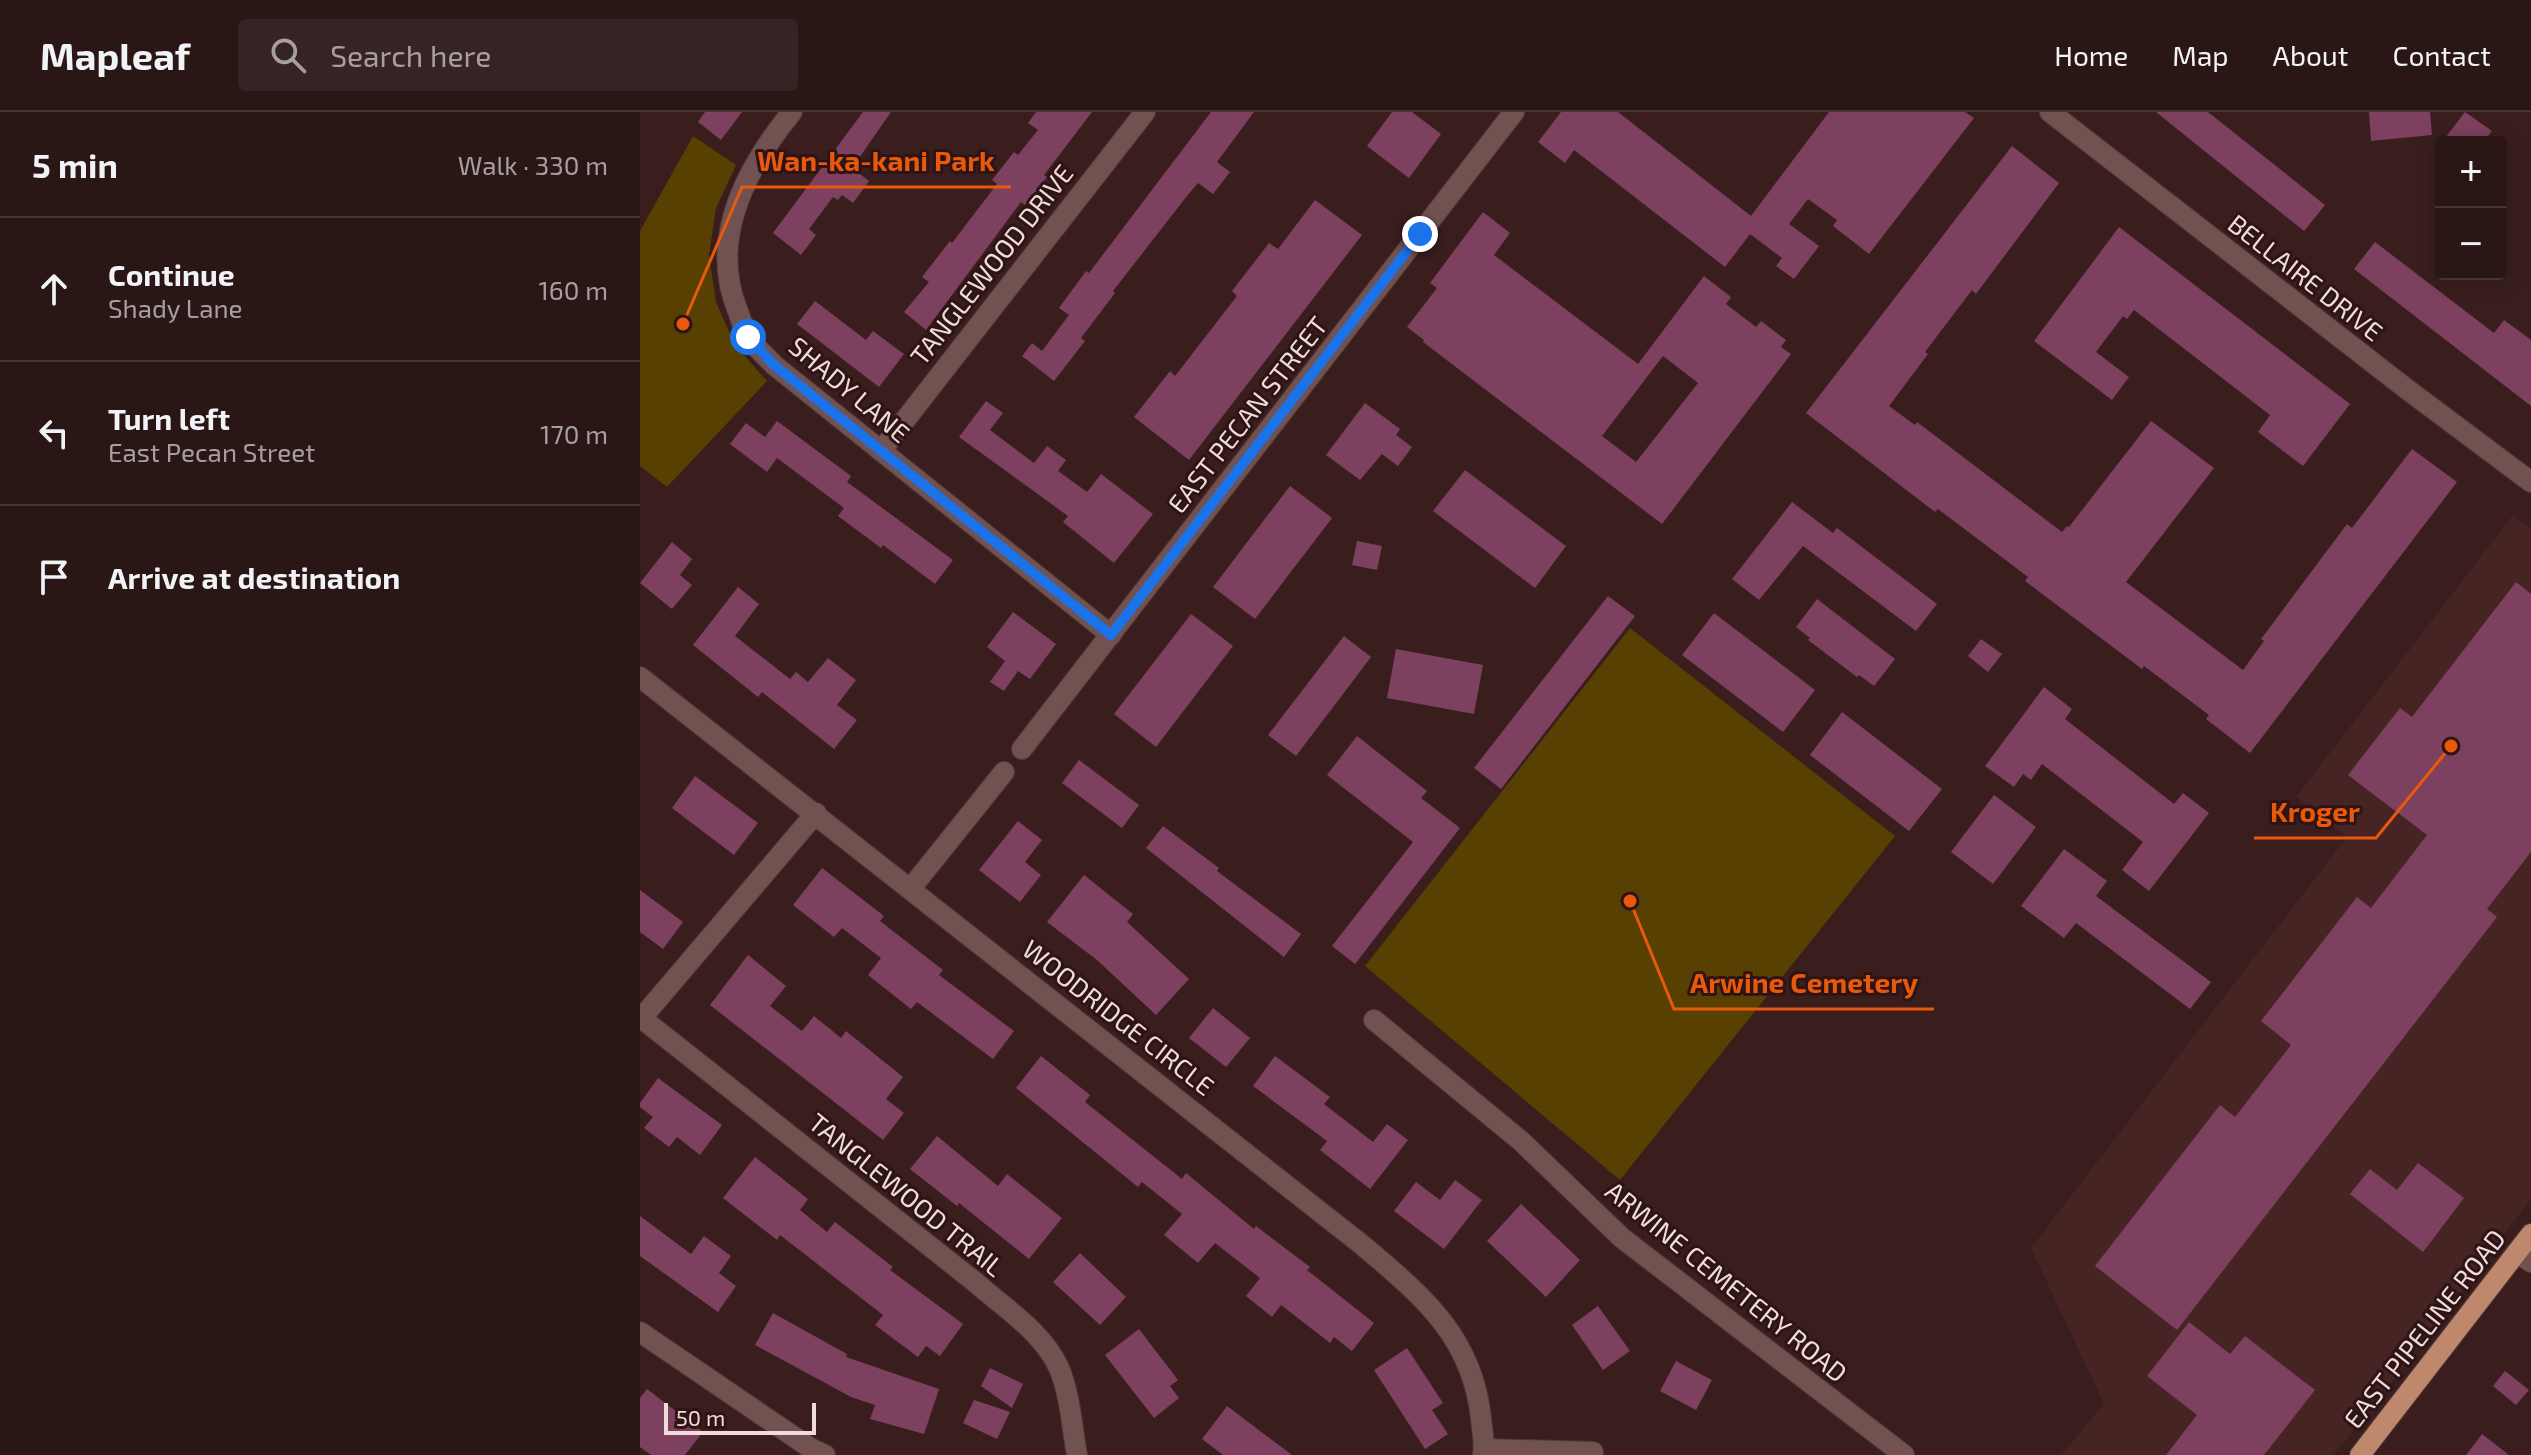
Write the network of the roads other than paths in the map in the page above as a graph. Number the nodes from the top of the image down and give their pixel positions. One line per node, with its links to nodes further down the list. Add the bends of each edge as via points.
1 (792, 112): 5 (street, SHADY LANE, via 748,178 731,216 726,242 730,291 748,337 774,365)
2 (1145, 112): 5 (street, TANGLEWOOD DRIVE)
3 (1514, 112): 7 (street, EAST PECAN STREET)
4 (2050, 112): 6 (street, BELLAIRE DRIVE)
5 (881, 451): 7 (street, SHADY LANE)
6 (2531, 482)
7 (1111, 635): 9 (street, EAST PECAN STREET)
8 (640, 677): 11 (street, WOODRIDGE CIRCLE)
9 (1022, 749)
10 (1004, 772): 12 (street)
11 (816, 813): 12 (street, WOODRIDGE CIRCLE); 13 (street)
12 (911, 888): 18 (street, WOODRIDGE CIRCLE, via 1409,1285 1462,1350 1479,1404)
13 (641, 1018): 21 (street, TANGLEWOOD TRAIL, via 1027,1327 1058,1367)
14 (1374, 1020): 22 (street, ARWINE CEMETERY ROAD, via 1521,1141 1622,1238)
15 (2531, 1234): 16 (main road, EAST PIPELINE ROAD)
16 (2524, 1257): 23 (main road, EAST PIPELINE ROAD)
17 (640, 1332): 20 (street)
18 (1484, 1452): 19 (street)
19 (1593, 1452)
20 (825, 1455)
21 (1077, 1455)
22 (1904, 1455)
23 (2360, 1455)

